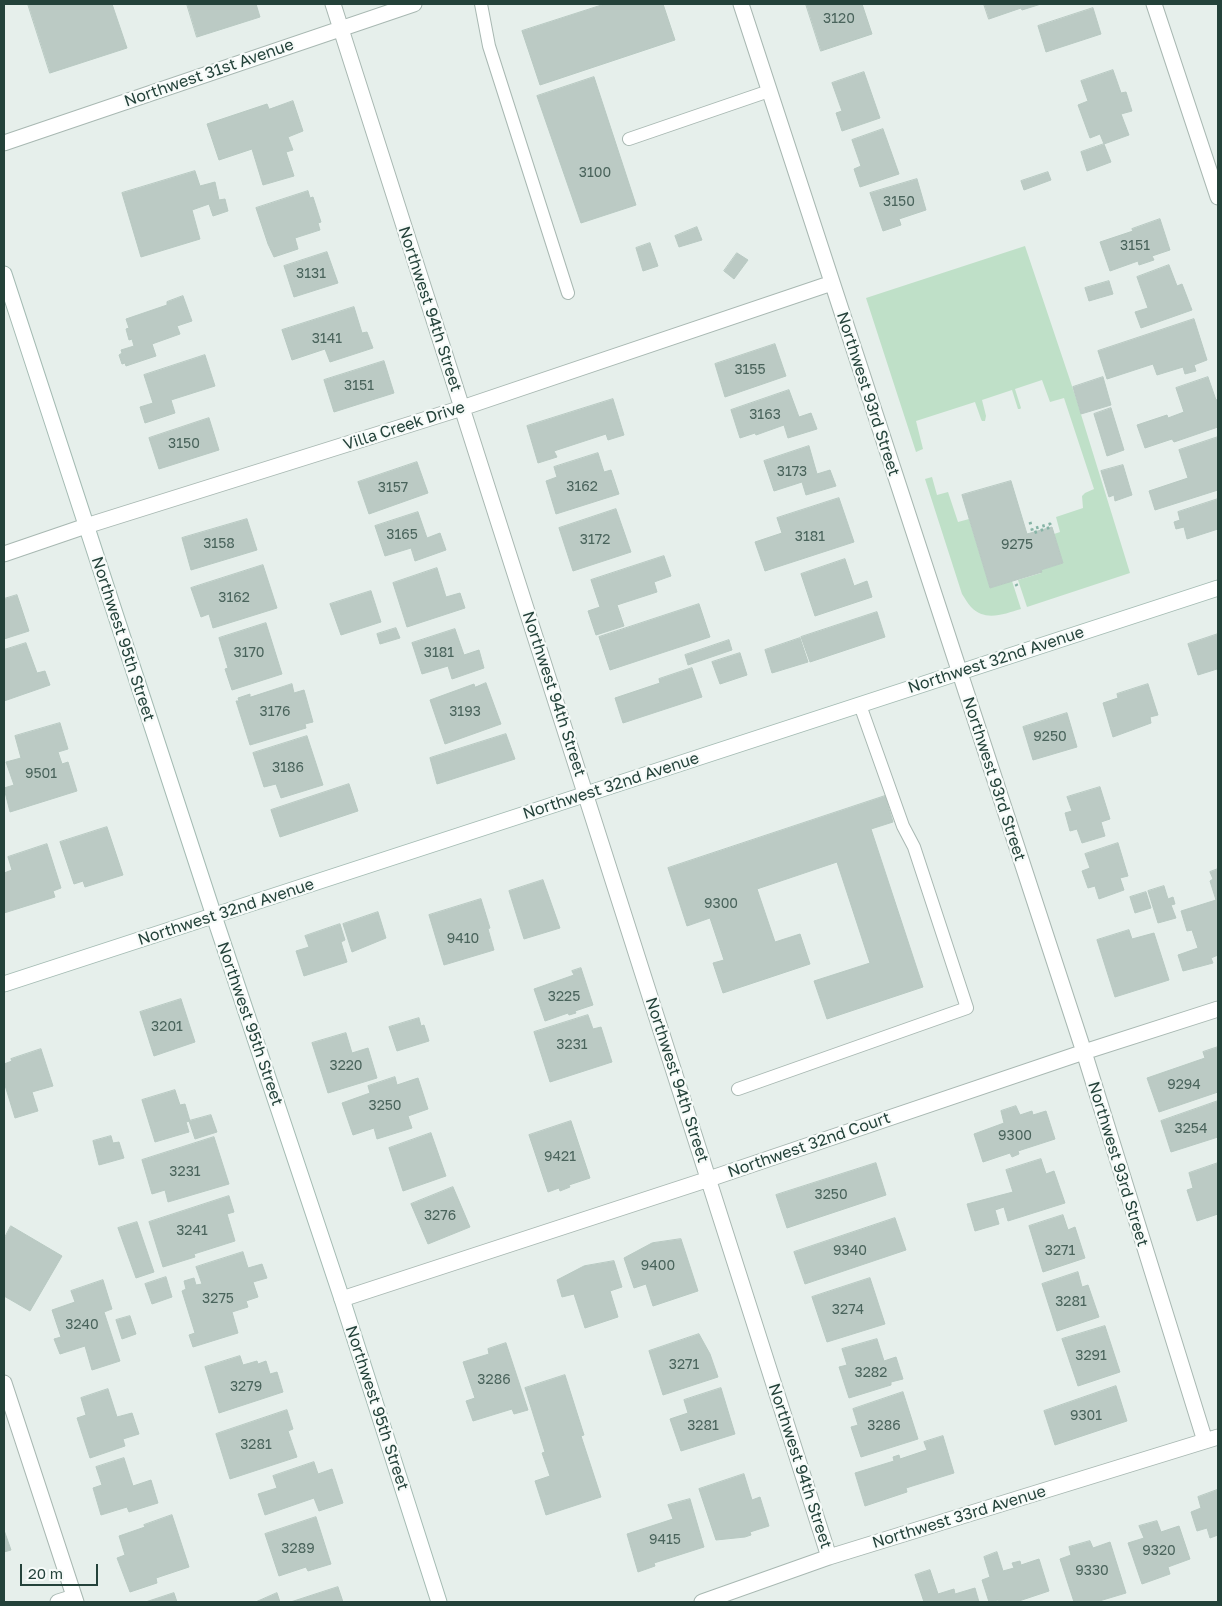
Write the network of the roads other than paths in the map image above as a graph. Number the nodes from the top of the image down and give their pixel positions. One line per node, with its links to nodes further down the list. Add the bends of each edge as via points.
1 (333, 4): 6 (street, Northwest 94th Street)
2 (414, 4): 6 (street, Northwest 31st Avenue)
3 (481, 4): 14 (lane, via 489,46)
4 (741, 4): 7 (street, Northwest 93rd Street)
5 (1154, 4): 10 (street)
6 (340, 28): 9 (street, Northwest 31st Avenue); 15 (street, Northwest 94th Street)
7 (769, 91): 8 (lane); 13 (street, Northwest 93rd Street)
8 (629, 139)
9 (4, 143)
10 (1213, 162): 11 (street)
11 (1218, 197)
12 (4, 274): 16 (street, Northwest 95th Street)
13 (832, 283): 15 (street, Villa Creek Drive); 19 (street, Northwest 93rd Street)
14 (568, 292)
15 (462, 408): 16 (street, Villa Creek Drive); 21 (street, Northwest 94th Street)
16 (86, 526): 17 (street, Villa Creek Drive); 22 (street, Northwest 95th Street)
17 (4, 554)
18 (1218, 588): 19 (street, Northwest 32nd Avenue)
19 (959, 673): 20 (street, Northwest 32nd Avenue); 25 (street, Northwest 93rd Street)
20 (860, 705): 21 (street, Northwest 32nd Avenue); 26 (lane, via 903,826 914,847 967,1008)
21 (586, 794): 22 (street, Northwest 32nd Avenue); 27 (street, Northwest 94th Street)
22 (214, 916): 23 (street, Northwest 32nd Avenue); 28 (street, Northwest 95th Street)
23 (4, 984)
24 (1218, 1009): 25 (street, Northwest 32nd Court)
25 (1084, 1052): 27 (street, Northwest 32nd Court); 30 (street, Northwest 93rd Street)
26 (738, 1089)
27 (708, 1179): 28 (street, Northwest 32nd Court); 31 (street, Northwest 94th Street)
28 (342, 1299): 34 (street, Northwest 95th Street)
29 (4, 1383): 32 (street)
30 (1211, 1439): 31 (street, Northwest 33rd Avenue)
31 (829, 1556): 35 (street, Northwest 33rd Avenue)
32 (75, 1600): 33 (street)
33 (58, 1602)
34 (439, 1602)
35 (702, 1602)

